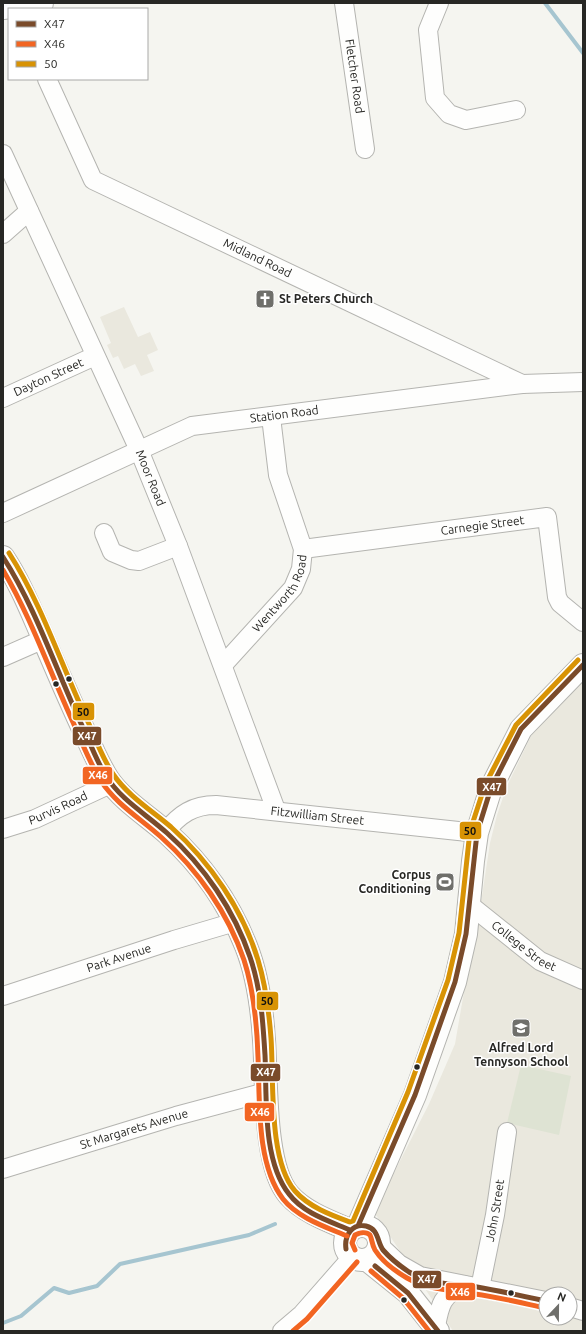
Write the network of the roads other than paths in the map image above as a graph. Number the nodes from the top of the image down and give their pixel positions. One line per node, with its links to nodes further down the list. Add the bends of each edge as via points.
1 (42, 3): 4 (main road)
2 (344, 3): 7 (street, Fletcher Road)
3 (439, 3): 6 (street, via 428,30 435,98 449,114 466,120)
4 (11, 8)
5 (47, 80): 13 (street, Midland Road, via 93,180)
6 (516, 110)
7 (365, 149)
8 (3, 154): 9 (street, Moor Road)
9 (29, 211): 10 (street); 11 (street, Moor Road)
10 (3, 234)
11 (95, 356): 14 (street, Dayton Street); 16 (street, Moor Road)
12 (583, 382): 13 (street, Station Road)
13 (522, 384): 15 (street, Station Road)
14 (3, 398)
15 (271, 417): 16 (street, Station Road, via 192,426); 20 (street, Wentworth Road, via 278,475)
16 (139, 450): 17 (street, Station Road); 19 (street, Moor Road)
17 (3, 513)
18 (104, 533): 19 (street, via 112,552 132,560 139,561)
19 (178, 546): 25 (street, Moor Road)
20 (303, 549): 22 (street, Carnegie Street, via 547,517 557,597); 25 (street, Wentworth Road, via 301,569 294,588)
21 (3, 557): 23 (main road, via 13,571)
22 (583, 622)
23 (44, 639): 24 (street); 27 (main road, via 100,766)
24 (3, 657)
25 (223, 665): 28 (street, Moor Road)
26 (583, 665): 31 (main road, via 521,729 491,788)
27 (110, 782): 29 (street, Purvis Road, via 35,819); 30 (main road)
28 (276, 810): 30 (street, Fitzwilliam Street, via 198,806 176,820); 31 (street, Fitzwilliam Street)
29 (3, 828)
30 (166, 832): 33 (main road, via 207,877)
31 (478, 833): 32 (main road)
32 (470, 905): 34 (street, College Street, via 540,960); 39 (main road, via 462,954 445,1012 415,1095)
33 (235, 922): 35 (street, Park Avenue); 36 (main road, via 246,947 259,992)
34 (583, 980)
35 (3, 996)
36 (266, 1092): 38 (street, St Margarets Avenue, via 176,1116); 39 (main road, via 273,1156 279,1178 287,1193 302,1207)
37 (507, 1132): 41 (street, John Street, via 495,1215)
38 (3, 1169)
39 (354, 1228): 40 (main road, via 346,1236 346,1249); 40 (main road, via 366,1226 378,1235)
40 (366, 1254): 41 (street, via 399,1264 420,1276); 43 (main road, via 408,1293); 44 (street)
41 (472, 1286): 42 (street); 43 (street, via 451,1291 442,1300)
42 (538, 1300)
43 (437, 1329)
44 (282, 1331)

